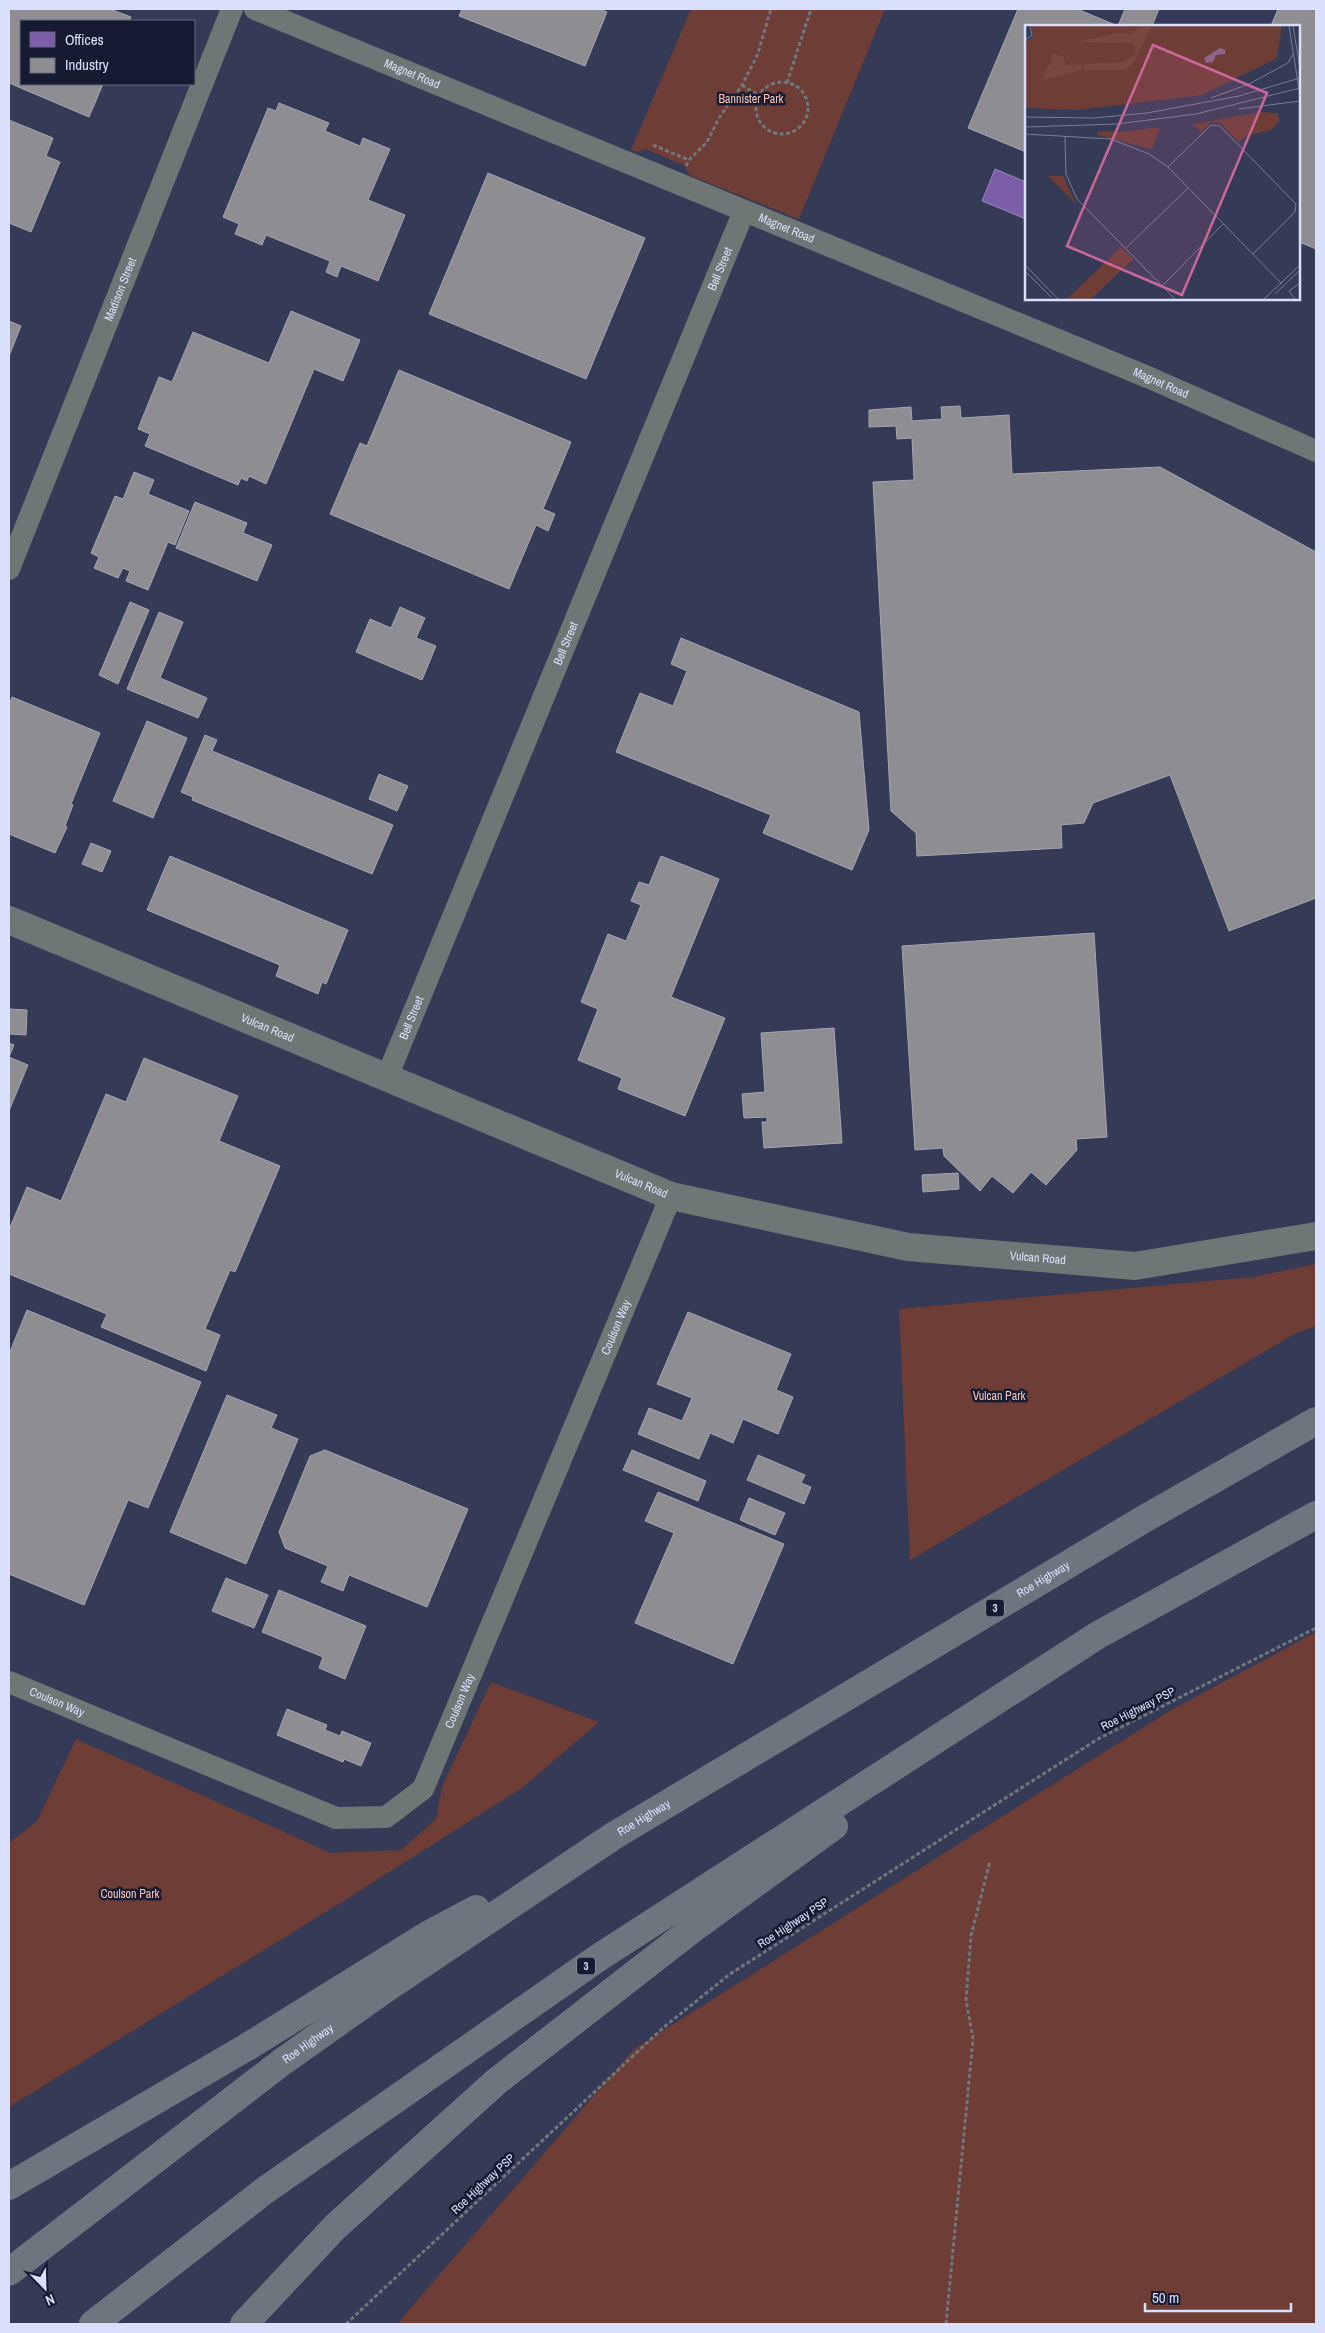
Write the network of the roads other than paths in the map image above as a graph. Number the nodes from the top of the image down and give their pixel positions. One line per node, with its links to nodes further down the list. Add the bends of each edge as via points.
1 (232, 9): 5 (street, Madison Street)
2 (255, 9): 3 (street, Magnet Road)
3 (744, 212): 4 (street, Magnet Road); 7 (street, Bell Street)
4 (1316, 450)
5 (9, 570)
6 (9, 920): 7 (street, Vulcan Road)
7 (388, 1077): 8 (street, Vulcan Road)
8 (671, 1196): 9 (street, Vulcan Road, via 908,1247 1135,1266); 13 (street, Coulson Way, via 423,1789 386,1818 336,1818)
9 (1316, 1236)
10 (1316, 1421): 14 (highway, Roe Highway / 3, via 1144,1519)
11 (1316, 1515): 12 (highway, 3)
12 (1098, 1635): 17 (highway, 3, via 598,1958 264,2191); 18 (highway, via 694,1928 497,2081 334,2227)
13 (9, 1682)
14 (616, 1835): 15 (highway, via 432,1933 247,2047); 16 (highway, Roe Highway / 3, via 282,2062)
15 (9, 2186)
16 (9, 2272)
17 (93, 2324)
18 (244, 2324)

